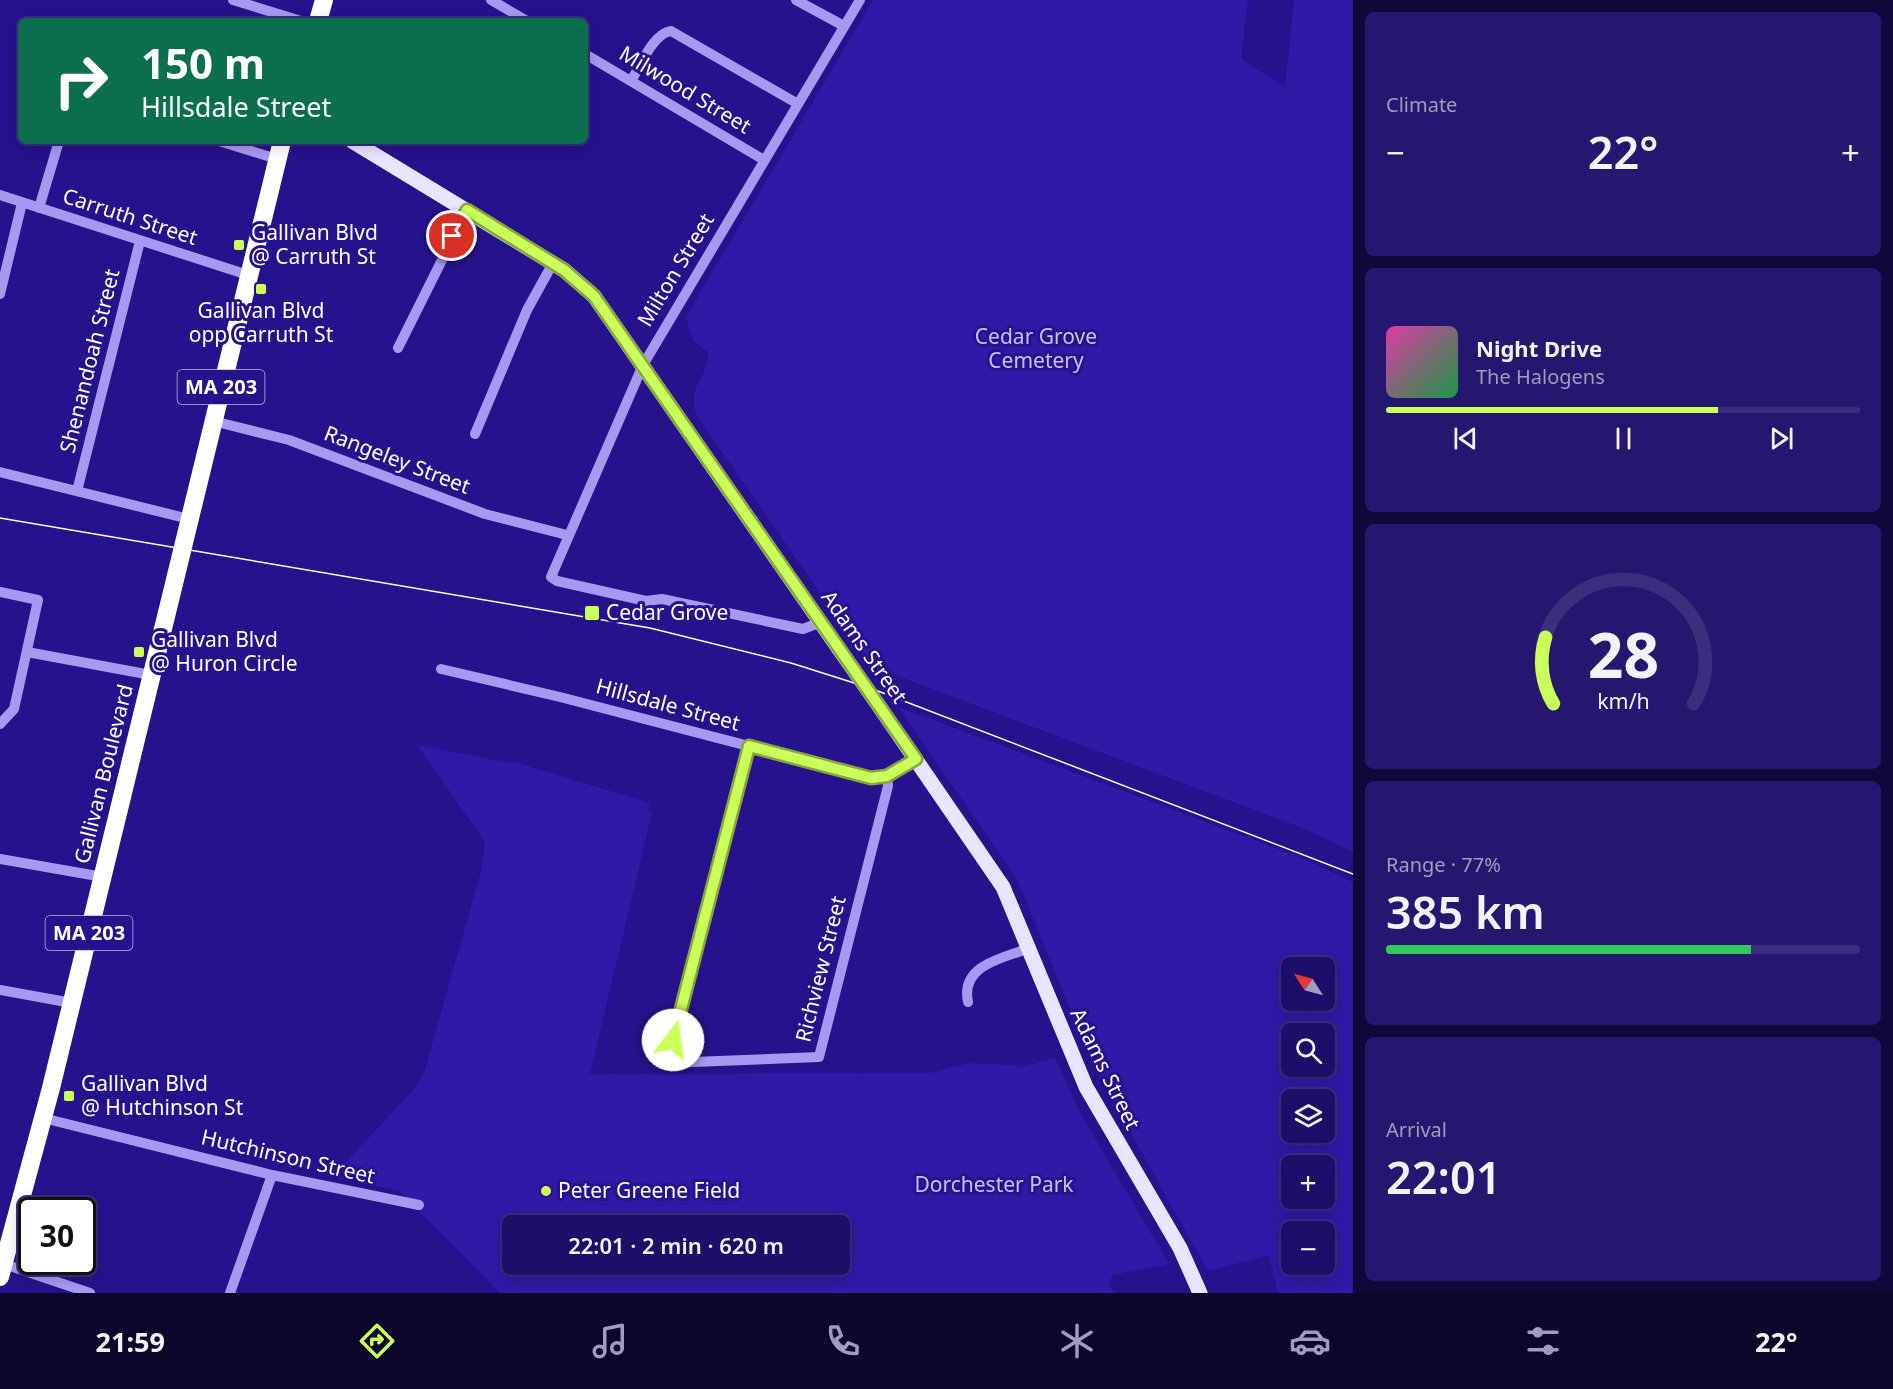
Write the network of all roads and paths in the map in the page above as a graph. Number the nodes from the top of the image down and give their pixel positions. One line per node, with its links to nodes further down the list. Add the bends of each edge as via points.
1 (233, 0): 6 (street)
2 (324, 0): 7 (highway)
3 (491, 0): 8 (street)
4 (796, 0): 9 (street)
5 (860, 0): 9 (street, Milton Street)
6 (291, 18)
7 (319, 18)
8 (522, 18)
9 (844, 26): 12 (street, Milton Street)
10 (588, 56): 11 (street, Milwood Street)
11 (631, 81): 12 (street, via 658,38 671,30); 18 (street, Milwood Street)
12 (798, 104): 18 (street, Milton Street)
13 (58, 144): 21 (street)
14 (229, 144): 17 (street)
15 (281, 144): 17 (highway, Gallivan Boulevard / MA 203)
16 (357, 144): 22 (main road, Adams Street)
17 (277, 159): 25 (highway, Gallivan Boulevard / MA 203)
18 (764, 160): 28 (street, Milton Street)
19 (0, 195): 20 (street, Carruth Street)
20 (22, 203): 21 (street, Carruth Street); 26 (street)
21 (39, 208): 23 (street, Carruth Street)
22 (467, 210): 24 (main road, Adams Street); 27 (street)
23 (140, 240): 25 (street, Carruth Street); 32 (street, Shenandoah Street)
24 (553, 263): 28 (main road, Adams Street, via 594,296); 30 (street, via 527,310)
25 (248, 275): 29 (highway, Gallivan Boulevard / MA 203)
26 (0, 294)
27 (398, 348)
28 (643, 365): 34 (street, Milton Street); 36 (main road, Adams Street)
29 (213, 422): 33 (highway, Gallivan Boulevard / MA 203); 34 (street, Rangeley Street, via 289,440 491,516)
30 (475, 434)
31 (0, 472): 32 (street)
32 (77, 490): 33 (street)
33 (189, 519): 39 (highway, Gallivan Boulevard / MA 203)
34 (567, 535): 36 (street, Milton Street, via 551,577 557,581 803,629)
35 (0, 592): 37 (street, via 38,600)
36 (821, 622): 42 (main road, Adams Street, bridge)
37 (27, 652): 39 (street); 40 (street, via 14,709)
38 (441, 669): 41 (street, Hillsdale Street)
39 (151, 675): 45 (highway, Gallivan Boulevard / MA 203)
40 (0, 724)
41 (749, 746): 43 (street, Hillsdale Street, via 864,776); 43 (street, Richview Street, via 667,1063 819,1057 888,786)
42 (916, 759): 43 (street); 46 (main road, Adams Street, via 1003,887)
43 (887, 776)
44 (0, 859): 45 (street)
45 (103, 877): 49 (highway, Gallivan Boulevard / MA 203)
46 (1030, 948): 48 (street, via 979,969 968,984); 56 (main road, Adams Street, via 1086,1087 1180,1248)
47 (0, 990): 49 (street)
48 (968, 1002)
49 (72, 1003): 50 (highway, Gallivan Boulevard / MA 203)
50 (43, 1118): 51 (street, Hutchinson Street); 53 (highway, Gallivan Boulevard / MA 203)
51 (272, 1176): 52 (street, Hutchinson Street); 55 (street)
52 (419, 1206)
53 (3, 1258): 54 (street)
54 (90, 1293)
55 (230, 1293)
56 (1200, 1293)

